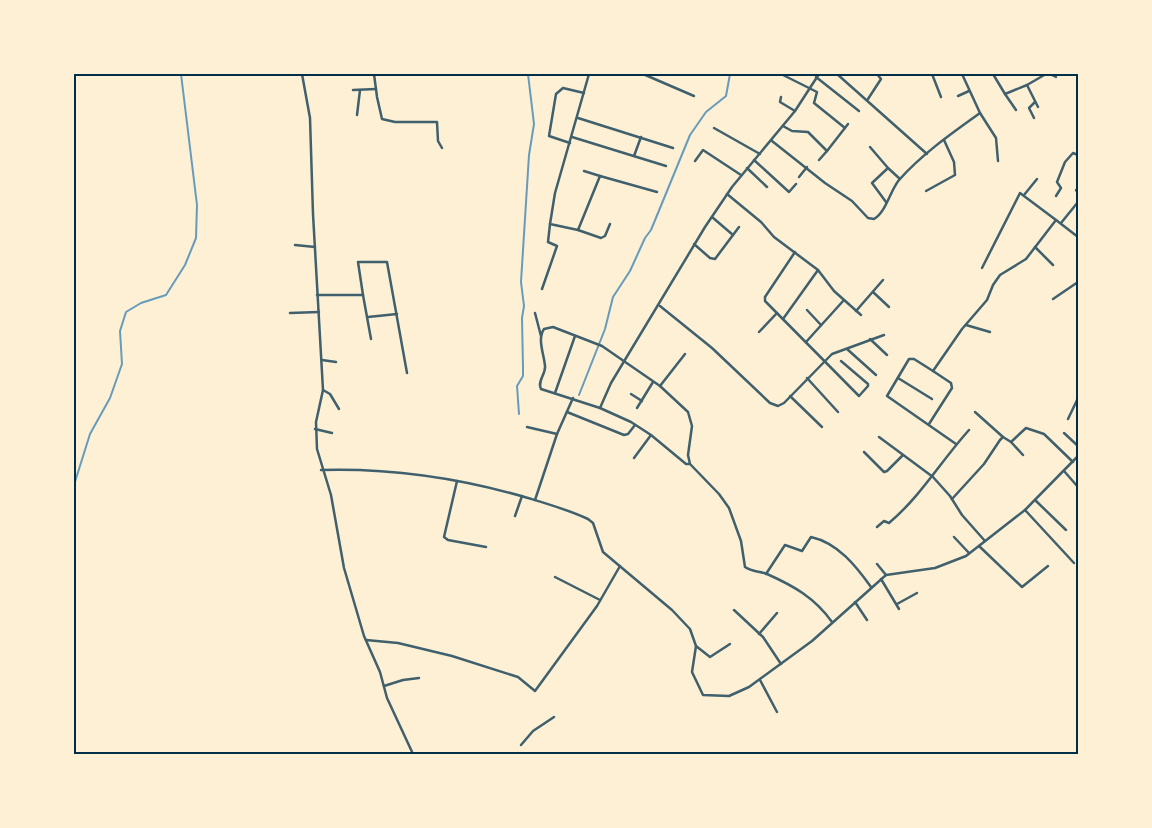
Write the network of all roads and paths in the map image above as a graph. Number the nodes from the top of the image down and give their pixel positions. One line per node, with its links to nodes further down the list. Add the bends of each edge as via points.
1 (302, 74): 90 (street, via 310,118)
2 (374, 74): 18 (street)
3 (589, 74): 22 (street)
4 (643, 74): 24 (street)
5 (781, 74): 17 (street)
6 (819, 74): 14 (street)
7 (837, 74): 28 (street)
8 (877, 74): 28 (street, via 881,79)
9 (932, 74): 27 (street)
10 (962, 74): 21 (street)
11 (993, 74): 23 (street)
12 (1046, 74): 16 (street)
13 (1050, 74): 15 (street)
14 (816, 77): 17 (street); 33 (street)
15 (1056, 77)
16 (1027, 84): 23 (street); 29 (street)
17 (810, 88): 31 (street); 41 (street, via 818,93 814,103)
18 (376, 89): 20 (street); 47 (street, via 382,118 396,122 437,122 438,141)
19 (353, 90): 20 (street)
20 (360, 90): 35 (street)
21 (969, 92): 26 (street); 34 (street)
22 (584, 93): 36 (street); 46 (street, via 563,88 556,94 549,136)
23 (1005, 94): 32 (street)
24 (694, 96)
25 (781, 96): 31 (street, via 780,102)
26 (958, 96)
27 (941, 97)
28 (868, 99): 52 (street)
29 (1035, 102): 30 (street); 37 (street, via 1029,108)
30 (1038, 107)
31 (795, 110): 39 (street)
32 (1016, 110)
33 (859, 111)
34 (980, 113): 45 (street); 58 (street, via 995,135)
35 (357, 115)
36 (578, 118): 42 (street); 43 (street)
37 (1034, 118)
38 (848, 124): 41 (street)
39 (783, 126): 44 (street); 50 (street, via 792,131 808,132)
40 (714, 128): 51 (street)
41 (845, 128): 50 (street)
42 (641, 136): 48 (street); 54 (street)
43 (572, 137): 46 (street); 54 (street)
44 (772, 140): 51 (street); 60 (street)
45 (944, 140): 52 (street); 71 (street, via 956,175)
46 (570, 143): 81 (street, via 555,193)
47 (442, 148)
48 (673, 148)
49 (870, 148): 62 (street)
50 (827, 151): 56 (street)
51 (760, 154): 55 (street)
52 (927, 154): 67 (street)
53 (1078, 155): 75 (street, via 1073,153 1065,162 1057,182 1061,188)
54 (634, 156): 59 (street)
55 (754, 160): 61 (street); 69 (street, via 788,192)
56 (819, 160)
57 (695, 161): 64 (street, via 703,150)
58 (998, 161)
59 (666, 166)
60 (807, 167): 66 (street); 76 (street, via 870,219 878,217)
61 (747, 168): 64 (street); 70 (street)
62 (888, 168): 67 (street); 76 (street, via 872,183)
63 (584, 171): 65 (street)
64 (742, 175): 73 (street)
65 (600, 176): 72 (street); 84 (street)
66 (799, 177)
67 (900, 179): 76 (street)
68 (1037, 179): 74 (street)
69 (796, 184)
70 (767, 187)
71 (926, 191)
72 (657, 192)
73 (727, 194): 78 (street); 91 (street)
74 (1024, 195): 79 (street); 93 (street, via 1020,193 1016,198)
75 (1056, 196)
76 (886, 202)
77 (1078, 202): 80 (street)
78 (712, 217): 85 (street); 87 (street)
79 (1056, 220): 80 (street); 89 (street)
80 (1061, 223): 86 (street)
81 (550, 224): 84 (street); 97 (street, via 548,242 557,246)
82 (610, 224): 84 (street, via 601,238)
83 (739, 227): 85 (street)
84 (578, 230)
85 (733, 235): 87 (street, via 713,259)
86 (1078, 237)
87 (694, 244): 103 (street)
88 (296, 245): 90 (street)
89 (1035, 247): 92 (street); 116 (street, via 1026,259 1000,275 988,300)
90 (315, 248): 99 (street)
91 (795, 252): 94 (street); 110 (street, via 765,297)
92 (1053, 265)
93 (982, 268)
94 (818, 270): 102 (street); 114 (street)
95 (883, 280): 98 (street)
96 (1078, 282): 101 (street)
97 (542, 289)
98 (873, 292): 104 (street); 106 (street)
99 (318, 295): 100 (street); 107 (street)
100 (364, 295): 111 (street, via 358,262 388,262); 113 (street)
101 (1053, 299)
102 (844, 300): 106 (street); 115 (street)
103 (660, 306): 129 (street); 143 (street, via 712,348 770,403 782,405)
104 (889, 307)
105 (807, 310): 115 (street)
106 (856, 311): 112 (street)
107 (318, 312): 108 (street); 128 (street)
108 (290, 313)
109 (535, 313): 121 (street)
110 (777, 313): 114 (street); 117 (street)
111 (397, 314): 113 (street); 134 (street)
112 (861, 315)
113 (368, 317): 122 (street)
114 (783, 319): 124 (street)
115 (821, 325): 124 (street)
116 (966, 325): 118 (street); 133 (street)
117 (759, 332)
118 (990, 332)
119 (884, 335): 123 (street)
120 (575, 336): 121 (street, via 549,326); 129 (street, via 602,346); 141 (street)
121 (541, 337): 141 (street, via 545,367 539,387)
122 (371, 339)
123 (870, 339): 125 (street); 127 (street)
124 (806, 342): 130 (street)
125 (847, 348): 130 (street); 135 (street)
126 (685, 354): 139 (street)
127 (886, 355)
128 (322, 360): 132 (street); 140 (street)
129 (624, 360): 138 (street); 148 (street)
130 (823, 361): 131 (street, via 859,396 868,384); 136 (street)
131 (841, 361)
132 (336, 362)
133 (933, 371): 137 (street, via 911,358); 155 (street, via 951,383 952,388)
134 (407, 373)
135 (876, 375)
136 (806, 378): 143 (street); 152 (street)
137 (898, 378): 146 (street); 155 (street, via 887,397)
138 (653, 382): 139 (street); 147 (street)
139 (660, 386): 176 (street, via 692,419)
140 (323, 390): 150 (street, via 330,394); 159 (street)
141 (555, 393): 144 (street)
142 (631, 394): 147 (street)
143 (790, 396): 158 (street)
144 (573, 398): 148 (street); 151 (street)
145 (1078, 398): 154 (street)
146 (932, 399)
147 (642, 401): 149 (street)
148 (600, 408): 156 (street)
149 (637, 408)
150 (339, 409)
151 (566, 412): 156 (street, via 624,435); 163 (street)
152 (838, 412)
153 (975, 412): 166 (street)
154 (1068, 419)
155 (929, 424): 168 (street)
156 (635, 425): 164 (street)
157 (527, 427): 163 (street)
158 (822, 427)
159 (315, 429): 161 (street); 177 (street)
160 (969, 430): 168 (street)
161 (332, 433)
162 (1064, 433): 169 (street)
163 (557, 434): 184 (street)
164 (651, 435): 174 (street); 176 (street)
165 (879, 437): 171 (street)
166 (1003, 437): 167 (street); 183 (street)
167 (1011, 442): 172 (street); 175 (street, via 1023,429 1031,428 1049,438)
168 (956, 444): 179 (street)
169 (1078, 446)
170 (864, 452): 171 (street, via 884,472)
171 (903, 455): 179 (street)
172 (1023, 455)
173 (1078, 456): 175 (street)
174 (634, 458)
175 (1073, 462): 178 (street)
176 (690, 464): 199 (street, via 729,508 741,541 745,567)
177 (321, 470): 180 (street, via 391,470); 214 (street, via 331,494 344,568)
178 (1064, 471): 181 (street); 185 (street)
179 (933, 478): 183 (street); 188 (street, via 897,517)
180 (457, 481): 182 (street); 193 (street, via 444,537)
181 (1078, 487)
182 (522, 496): 184 (street); 187 (street)
183 (952, 499): 191 (street)
184 (535, 500): 197 (street, via 592,522 603,552)
185 (1035, 500): 186 (street); 189 (street)
186 (1025, 510): 191 (street); 196 (street)
187 (516, 516)
188 (877, 527)
189 (1066, 530)
190 (954, 537): 194 (street)
191 (985, 540): 192 (street)
192 (979, 546): 194 (street); 198 (street, via 1022,587)
193 (486, 547)
194 (969, 553): 200 (street, via 935,568)
195 (877, 564): 200 (street)
196 (1074, 564)
197 (620, 566): 205 (street); 216 (street, via 680,617 692,633)
198 (1048, 566)
199 (766, 574): 203 (street, via 786,545 802,551 812,537 835,547); 212 (street, via 811,597)
200 (886, 575): 202 (street)
201 (555, 577): 205 (street)
202 (881, 579): 203 (street); 207 (street)
203 (871, 587): 206 (street)
204 (917, 593): 207 (street)
205 (600, 600): 214 (street, via 535,691 518,677 460,658 408,645)
206 (855, 602): 211 (street); 212 (street)
207 (897, 604): 208 (street)
208 (899, 609)
209 (734, 610): 213 (street)
210 (777, 613): 213 (street)
211 (867, 620)
212 (832, 622): 217 (street)
213 (759, 634): 217 (street)
214 (366, 640): 220 (street)
215 (730, 644): 216 (street, via 710,657)
216 (696, 646): 219 (street, via 692,672 703,696 731,696)
217 (781, 664): 219 (street)
218 (420, 678): 220 (street)
219 (760, 680): 221 (street)
220 (384, 686): 224 (street)
221 (777, 712)
222 (554, 717): 223 (street, via 533,731)
223 (521, 745)
224 (413, 754)

